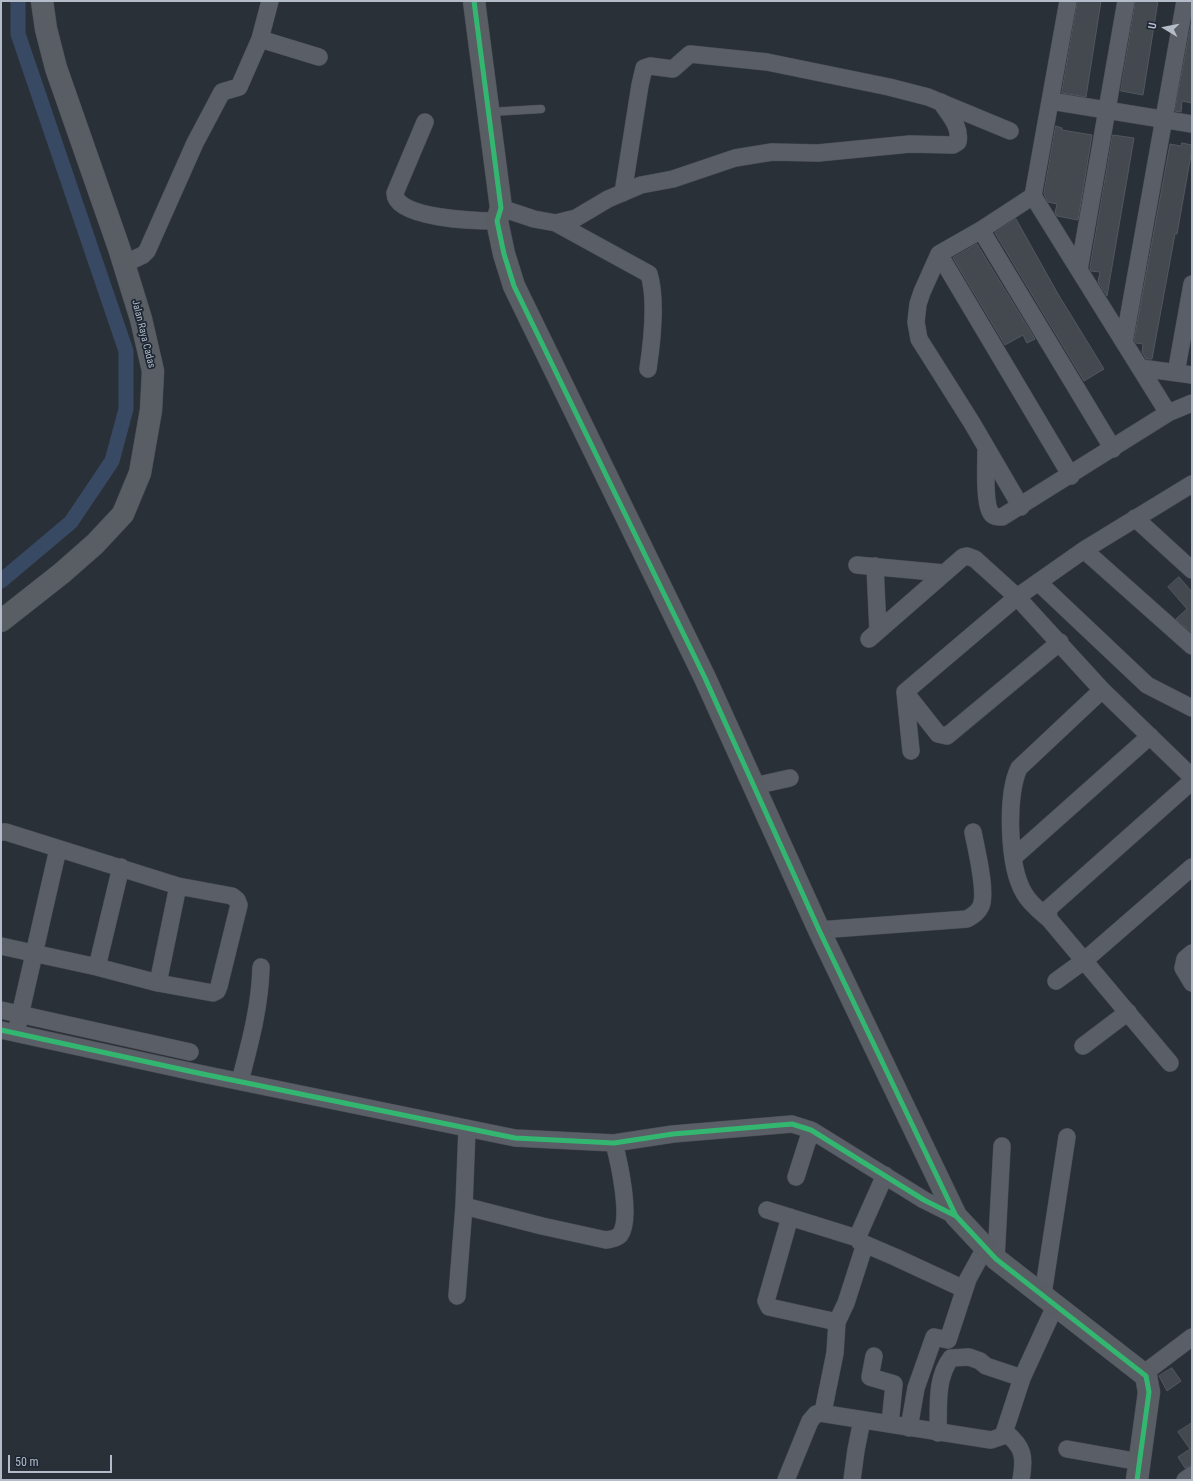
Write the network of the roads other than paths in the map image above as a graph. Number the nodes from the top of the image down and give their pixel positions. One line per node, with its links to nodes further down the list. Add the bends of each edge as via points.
1 (42, 1): 24 (street, Jalan Raya Cadas, via 56,68)
2 (270, 1): 7 (street)
3 (474, 1): 13 (street)
4 (1068, 1): 9 (street)
5 (1126, 1): 12 (street)
6 (1185, 1): 14 (street)
7 (260, 39): 8 (street); 24 (street, via 239,87 222,92 209,115 147,251)
8 (319, 57)
9 (1051, 101): 12 (street); 19 (street)
10 (941, 102): 17 (street); 18 (street, via 958,126 958,142 953,145 910,144 818,153 756,154 735,158); 18 (street, via 889,87 766,62 690,54 673,69 650,66 644,68)
11 (540, 109): 13 (lane)
12 (1109, 110): 14 (street); 25 (street)
13 (489, 112): 20 (street)
14 (1165, 120): 16 (street); 27 (street)
15 (426, 122): 20 (street, via 395,198 421,212 447,219)
16 (1192, 124)
17 (1010, 131)
18 (623, 193): 21 (street, via 576,218)
19 (1033, 196): 22 (street); 25 (street)
20 (499, 214): 21 (street); 57 (street, via 504,254 514,286 705,678)
21 (556, 223): 29 (street, via 649,274 652,283 652,308)
22 (981, 230): 23 (street); 34 (street)
23 (939, 254): 33 (street, via 918,304 916,330 919,339); 35 (street)
24 (124, 264): 46 (street, Jalan Raya Cadas, via 141,319 153,371 151,410 140,473 123,514 95,544)
25 (1079, 270): 27 (street)
26 (1192, 284): 30 (street)
27 (1124, 342): 28 (street)
28 (1141, 368): 30 (street); 32 (street)
29 (648, 369)
30 (1184, 374)
31 (1192, 403): 32 (street)
32 (1168, 414): 34 (street)
33 (986, 448): 37 (street); 37 (street, via 989,512 993,516 1002,517)
34 (1113, 450): 35 (street)
35 (1071, 476): 37 (street)
36 (1189, 490): 38 (street)
37 (1021, 507)
38 (1135, 518): 39 (street); 42 (street)
39 (1084, 550): 44 (street); 48 (street)
40 (857, 565): 41 (street)
41 (875, 566): 43 (street); 43 (street, via 874,635)
42 (1192, 570)
43 (944, 573): 45 (street, via 963,556 970,556)
44 (1038, 582): 45 (street); 51 (street, via 1147,685)
45 (1017, 597): 47 (street); 50 (street)
46 (1, 622)
47 (1060, 642): 49 (street); 50 (street, via 947,736 938,734)
48 (1192, 646)
49 (1102, 690): 52 (street); 61 (street, via 1019,768 1014,778 1011,799)
50 (905, 692): 53 (street)
51 (1192, 708)
52 (1150, 736): 54 (street); 61 (street)
53 (911, 751)
54 (1192, 777)
55 (790, 778): 57 (street)
56 (1192, 781): 65 (street, via 1050,905)
57 (754, 786): 66 (street)
58 (1, 832): 60 (street)
59 (973, 832): 66 (street, via 983,896 980,907 967,919)
60 (58, 849): 62 (street); 69 (street)
61 (1014, 857): 65 (street, via 1023,892 1034,907)
62 (121, 867): 64 (street); 71 (street)
63 (1192, 867): 70 (street)
64 (178, 886): 74 (street); 74 (street, via 232,896 240,905 217,990 208,993)
65 (1049, 919): 70 (street)
66 (819, 930): 93 (street)
67 (1, 946): 69 (street)
68 (1192, 953): 75 (street, via 1185,959 1183,968)
69 (33, 954): 71 (street); 78 (street)
70 (1085, 960): 73 (street); 77 (street)
71 (97, 967): 74 (street)
72 (261, 967): 83 (street, via 255,1024)
73 (1056, 981)
74 (158, 983)
75 (1192, 983)
76 (1, 1010): 78 (street)
77 (1128, 1012): 80 (street); 82 (street)
78 (21, 1014): 79 (street); 81 (street)
79 (8, 1032): 83 (street)
80 (1083, 1046)
81 (190, 1052)
82 (1170, 1063)
83 (240, 1081): 84 (street)
84 (467, 1129): 87 (street, via 515,1138); 91 (street)
85 (811, 1130): 87 (street, via 792,1124 772,1125 731,1131 673,1134); 89 (street); 90 (street)
86 (1067, 1137): 99 (street)
87 (614, 1143): 91 (street, via 623,1182 624,1226 620,1236 614,1239 606,1240 542,1226)
88 (1002, 1146): 96 (street)
89 (885, 1175): 93 (street, via 924,1200); 95 (street)
90 (796, 1177)
91 (464, 1206): 98 (street)
92 (767, 1210): 94 (street)
93 (956, 1216): 96 (street)
94 (790, 1217): 95 (street); 100 (street, via 766,1304 768,1307)
95 (861, 1241): 97 (street); 100 (street, via 846,1303)
96 (991, 1253): 97 (street, via 968,1279); 99 (street)
97 (964, 1289): 106 (street, via 948,1340 934,1337)
98 (457, 1296)
99 (1050, 1299): 103 (street); 104 (street)
100 (837, 1322): 107 (street, via 835,1353)
101 (1192, 1337): 103 (street)
102 (874, 1356): 105 (street, via 870,1377)
103 (1152, 1369): 114 (street)
104 (1022, 1378): 111 (street); 112 (street, via 986,1366 969,1357 951,1358 938,1395)
105 (894, 1384): 106 (street); 109 (street)
106 (916, 1388): 110 (street)
107 (823, 1412): 108 (street); 116 (street, via 816,1414 810,1421)
108 (862, 1420): 109 (street); 117 (street)
109 (890, 1424): 110 (street)
110 (909, 1428): 112 (street)
111 (1004, 1432): 112 (street, via 1002,1436 991,1440); 118 (street, via 1014,1440 1022,1453)
112 (938, 1433)
113 (1068, 1448): 114 (street)
114 (1138, 1471)
115 (1192, 1475): 119 (street)
116 (786, 1480)
117 (852, 1480)
118 (1022, 1480)
119 (1185, 1480)

